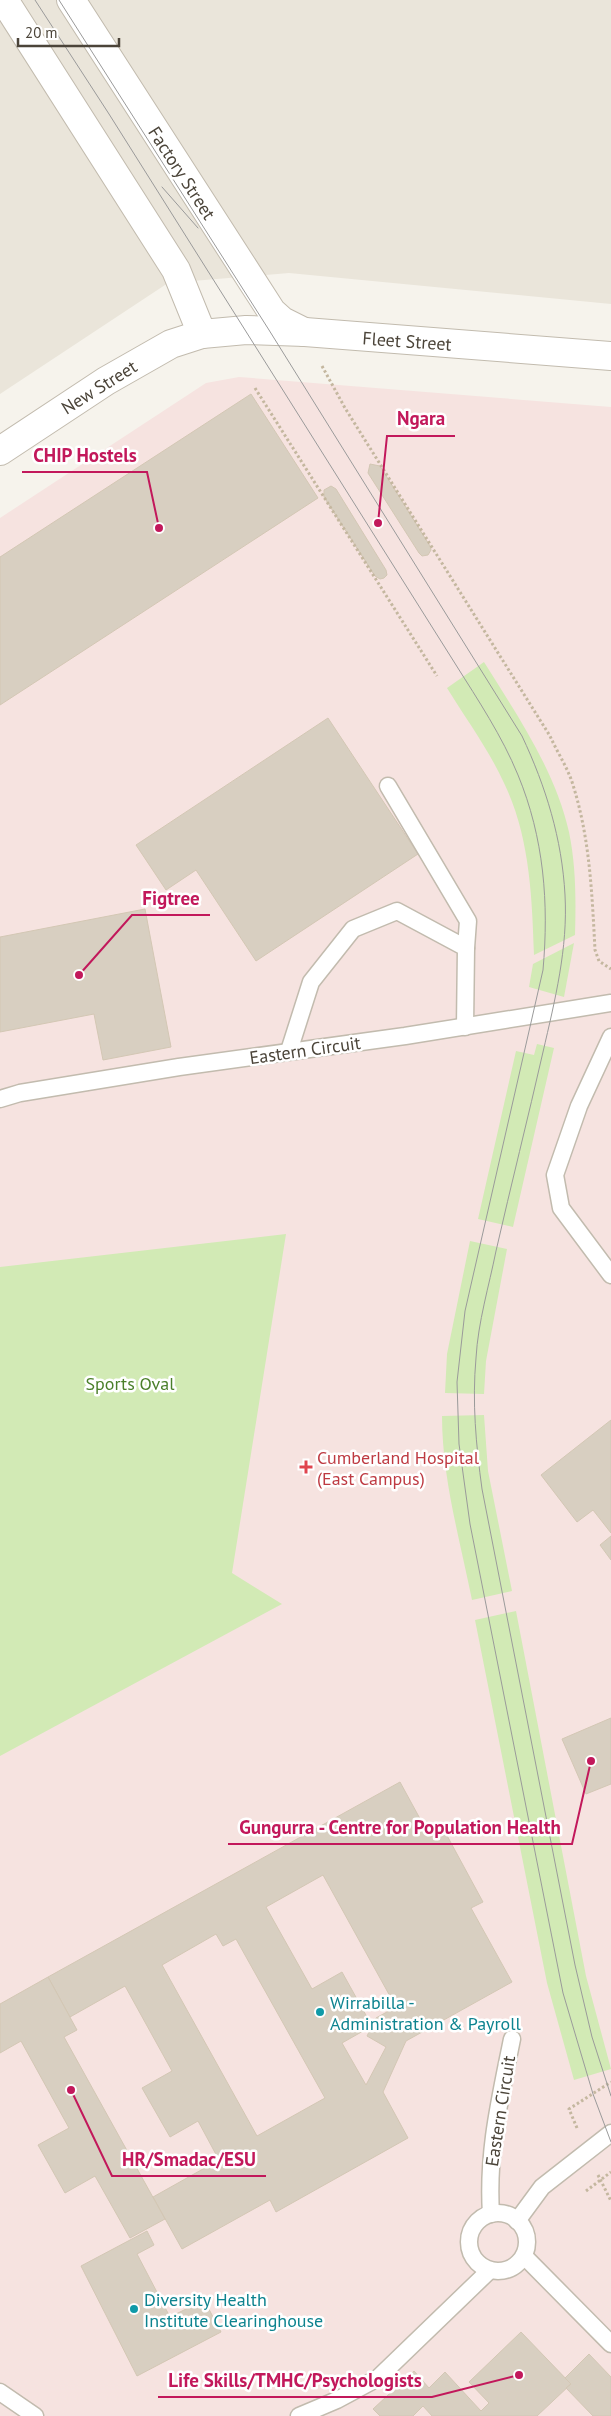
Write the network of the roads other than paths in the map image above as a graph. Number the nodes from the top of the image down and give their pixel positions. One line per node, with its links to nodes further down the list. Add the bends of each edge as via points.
1 (4, 0): 4 (street, via 176,270)
2 (71, 0): 3 (street, Factory Street, via 272,312 282,321)
3 (305, 332): 4 (street, Fleet Street, via 246,330); 5 (street, Fleet Street)
4 (202, 334): 6 (street, New Street, via 164,348 106,381)
5 (611, 356)
6 (0, 451)
7 (388, 786): 8 (lane, via 468,921)
8 (466, 948): 10 (lane); 12 (lane, via 397,911 353,929 311,982)
9 (611, 1003): 10 (lane, Eastern Circuit)
10 (465, 1027): 12 (lane, Eastern Circuit)
11 (611, 1037): 14 (lane, via 579,1106 555,1175 561,1208)
12 (289, 1052): 13 (lane, Eastern Circuit, via 20,1092)
13 (0, 1098)
14 (611, 1275)
15 (512, 2039): 17 (lane, Eastern Circuit, via 493,2137 489,2179)
16 (611, 2133): 18 (lane, via 542,2187)
17 (491, 2214): 18 (lane, via 500,2213); 20 (lane, via 475,2224 469,2242 475,2260)
18 (517, 2221): 19 (lane, via 526,2237)
19 (524, 2256): 20 (lane, via 510,2268); 21 (lane)
20 (490, 2270): 24 (lane, via 378,2378)
21 (611, 2344)
22 (0, 2392): 23 (lane)
23 (35, 2416)
24 (299, 2416)

